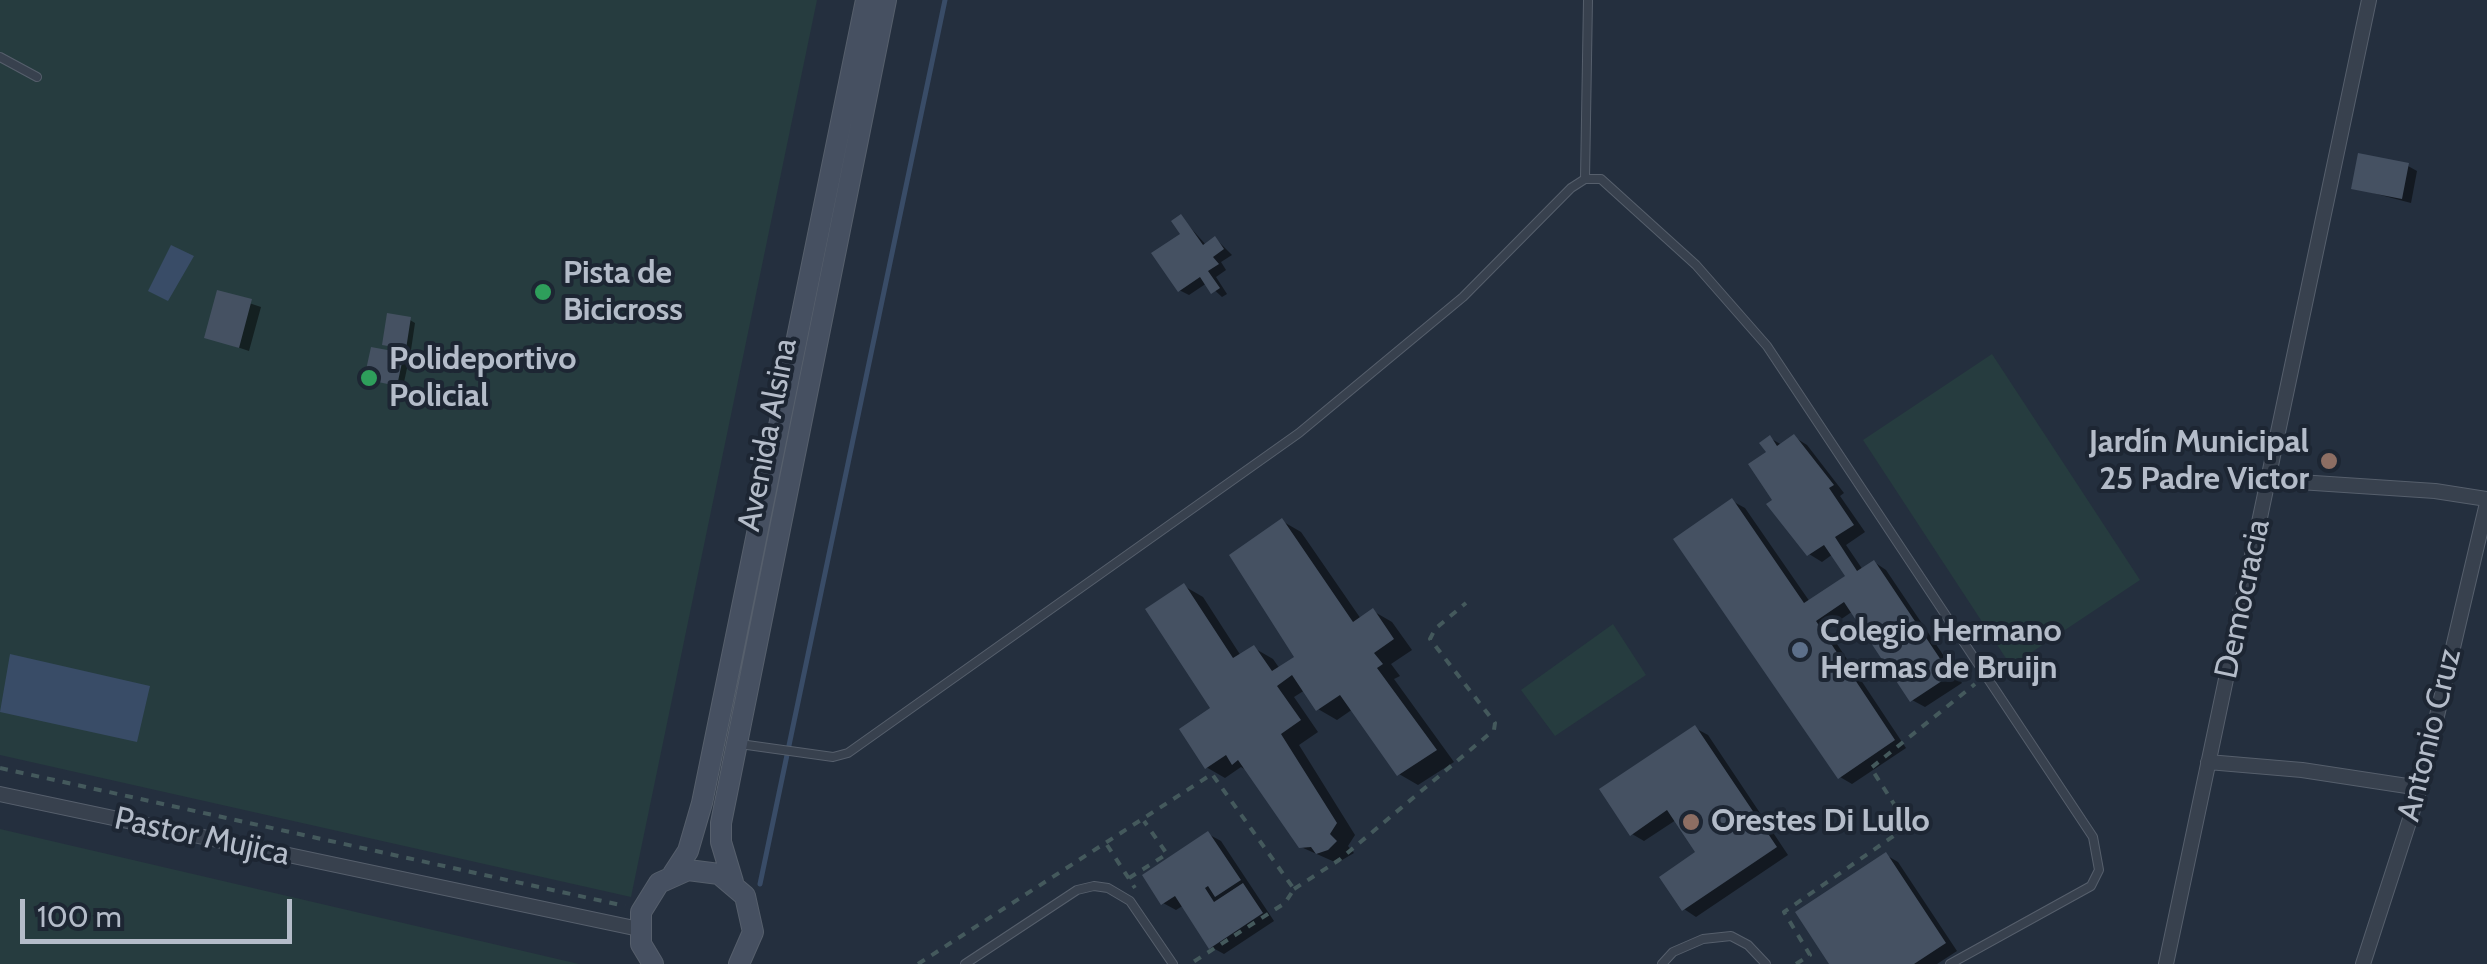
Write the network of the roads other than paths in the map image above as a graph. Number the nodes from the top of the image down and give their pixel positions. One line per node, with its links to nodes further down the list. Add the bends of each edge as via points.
1 (866, 0): 14 (main road, Avenida Alsina, via 702,803)
2 (886, 0): 10 (main road, Avenida Alsina)
3 (1588, 0): 7 (lane)
4 (2369, 0): 8 (street, Democracia)
5 (0, 57): 6 (lane)
6 (37, 78)
7 (1585, 179): 10 (lane, via 1463,297 1299,433 848,753 833,757); 23 (lane, via 1615,187 1696,265 1766,346 2086,824 2100,856 2091,886)
8 (2269, 480): 9 (street, via 2436,491); 11 (street, Democracia)
9 (2487, 501): 12 (street, Antonio Cruz)
10 (736, 744): 15 (main road, Avenida Alsina, via 720,842)
11 (2208, 762): 12 (street); 24 (street, Democracia)
12 (2420, 788): 25 (street, Antonio Cruz)
13 (0, 794): 16 (street, Pastor Mujica)
14 (673, 874): 15 (main road, via 704,870); 16 (main road, Avenida Alsina, via 648,896)
15 (733, 882): 18 (main road, Avenida Alsina, via 752,914 754,932)
16 (639, 929): 17 (main road)
17 (652, 964)
18 (740, 964)
19 (965, 964): 20 (lane, via 1077,890 1108,888 1130,901)
20 (1173, 964)
21 (1662, 964): 22 (lane, via 1704,939 1731,936)
22 (1766, 964)
23 (1950, 964)
24 (2166, 964)
25 (2363, 964)

